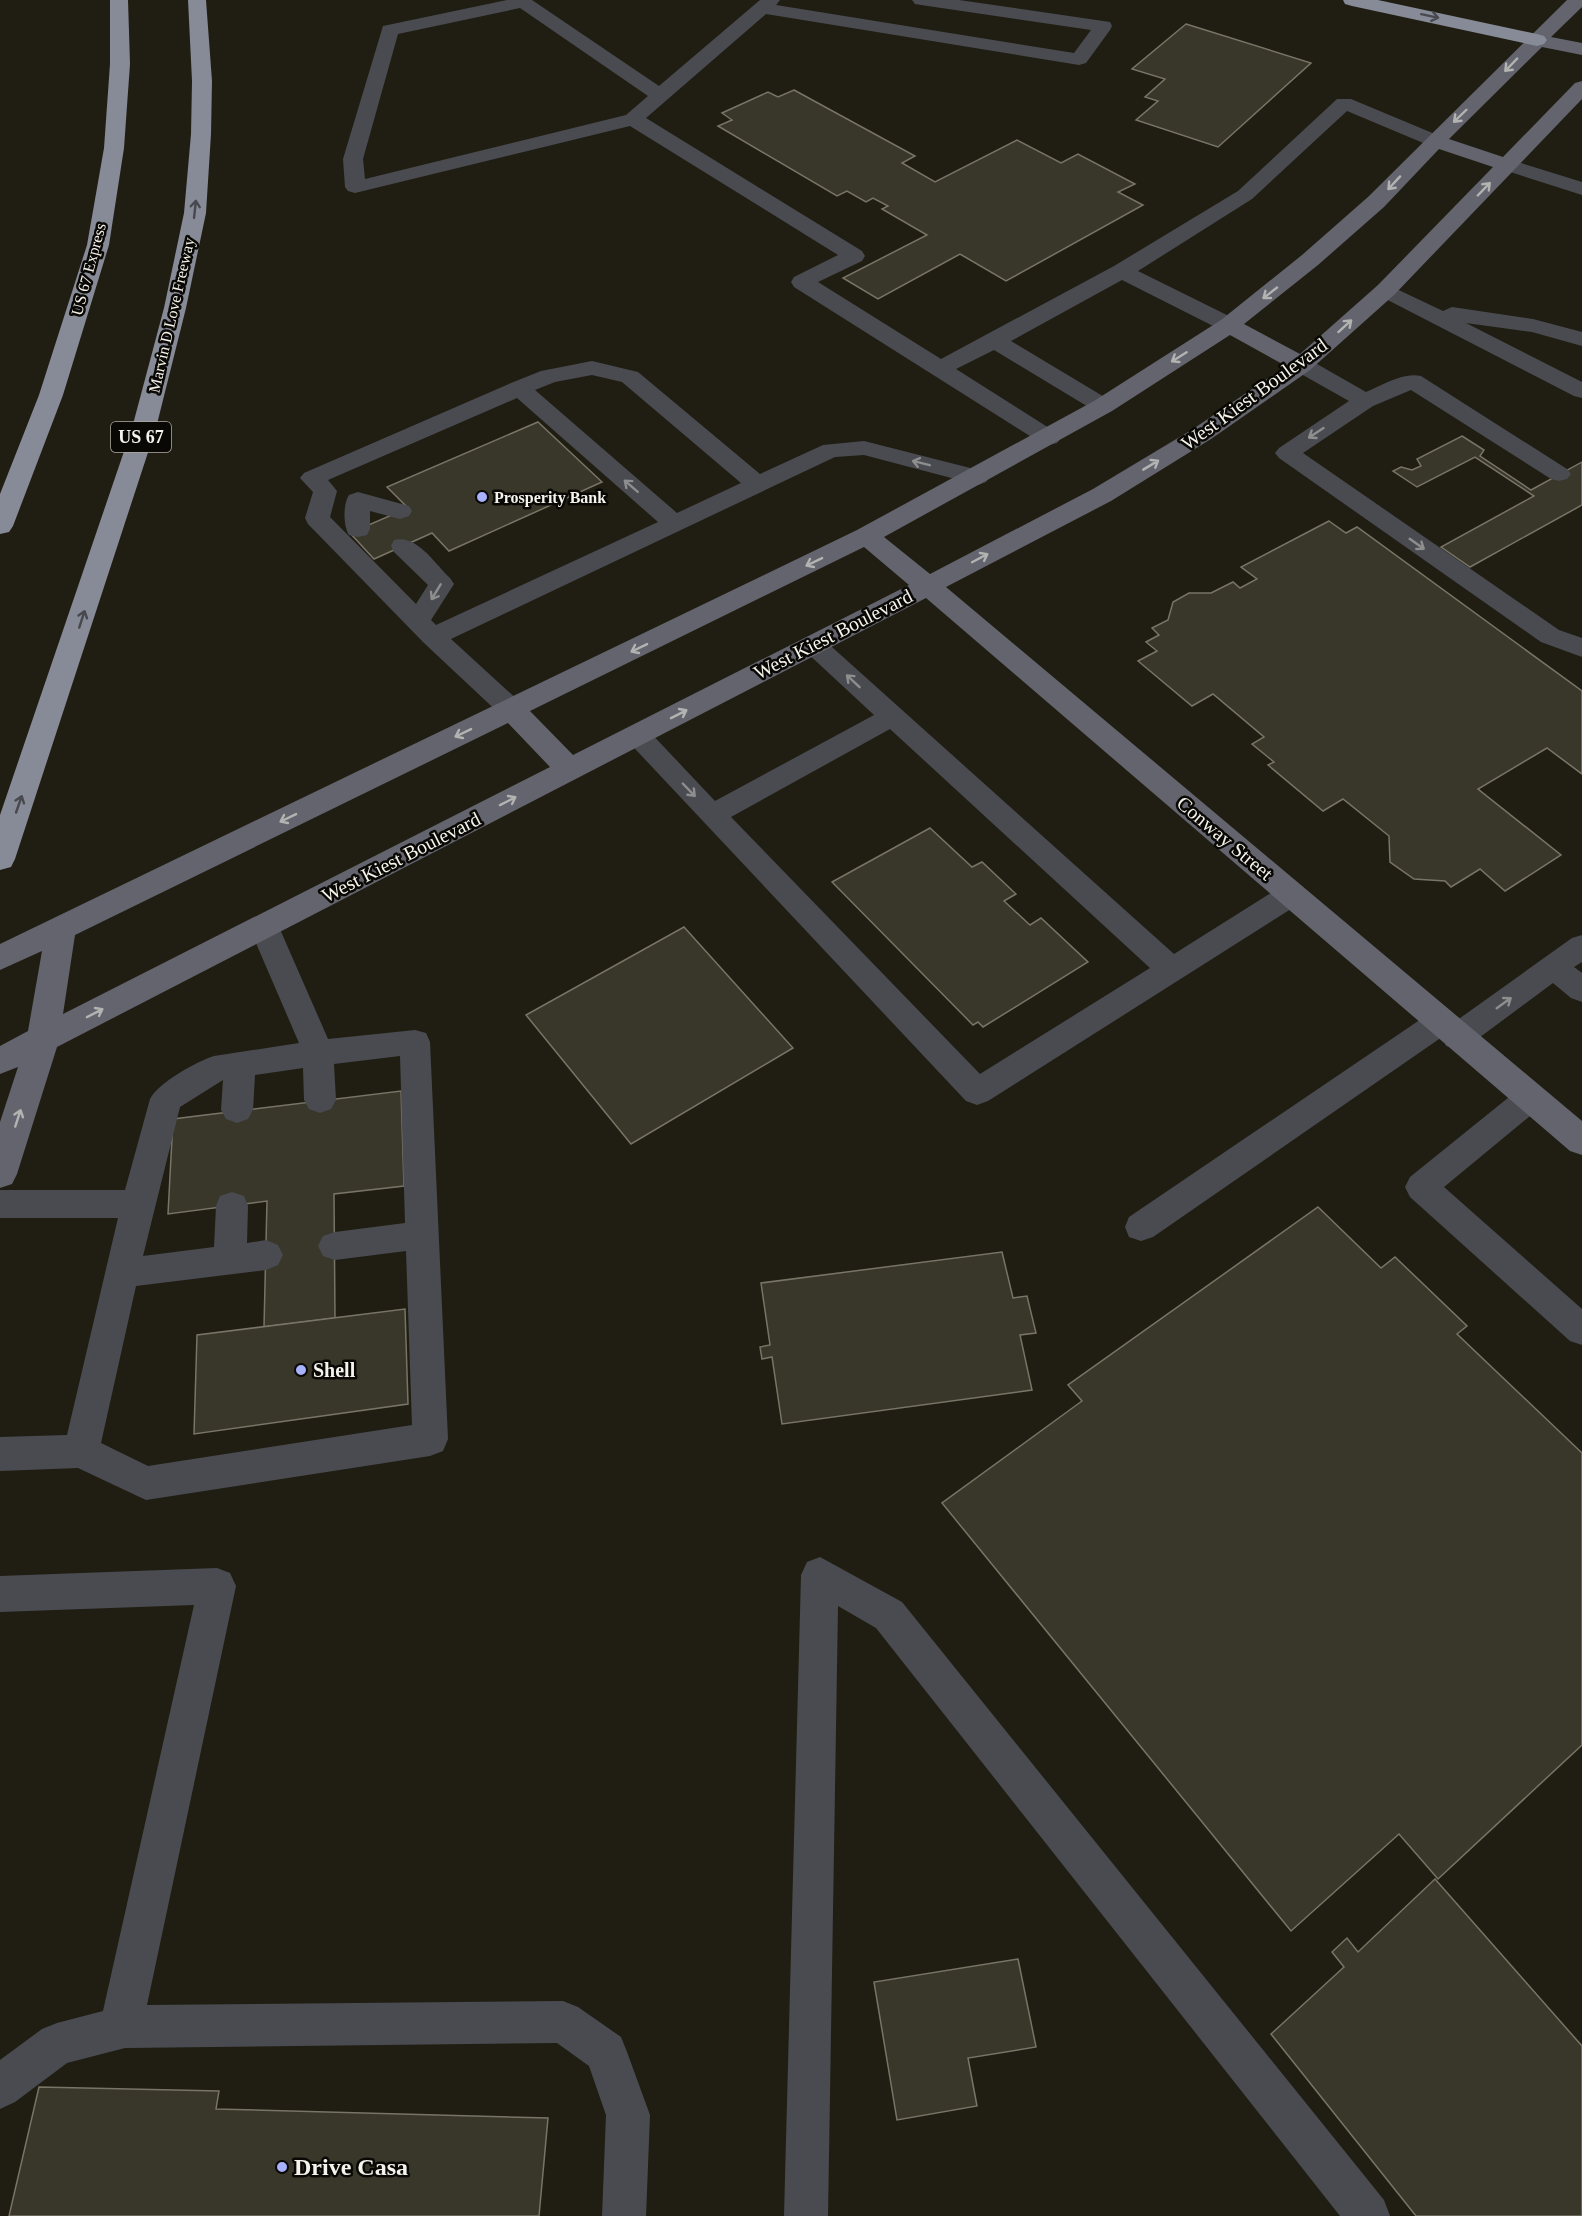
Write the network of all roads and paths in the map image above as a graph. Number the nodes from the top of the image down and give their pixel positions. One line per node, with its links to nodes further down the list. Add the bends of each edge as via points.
1 (119, 0): 36 (highway, US 67 Express, via 120,64 114,148 98,245 51,395)
2 (197, 0): 48 (highway, Marvin D Love Freeway / US 67, one-way to 2, via 144,428 175,308 195,213 202,81)
3 (921, 0): 6 (lane, via 1103,26 1079,58)
4 (1352, 0): 7 (highway, one-way to 7)
5 (1578, 0): 7 (main road)
6 (766, 4): 10 (lane)
7 (1537, 39): 8 (main road); 12 (main road, one-way to 12)
8 (1582, 49)
9 (1582, 87): 13 (main road, West Kiest Boulevard)
10 (661, 96): 11 (lane); 11 (lane, via 523,2 390,30 353,159 355,187)
11 (633, 119): 22 (lane, via 854,256 802,282)
12 (1435, 141): 13 (main road); 15 (lane, via 1344,103 1245,195); 18 (main road, one-way to 18, via 1376,202 1310,261)
13 (1508, 165): 14 (lane); 16 (main road, West Kiest Boulevard, one-way to 13)
14 (1582, 189)
15 (1122, 271): 18 (lane); 20 (lane)
16 (1386, 290): 17 (lane); 21 (main road, West Kiest Boulevard, one-way to 16)
17 (1428, 310): 19 (lane, via 1533,326); 24 (lane)
18 (1229, 325): 21 (main road); 26 (main road, one-way to 26)
19 (1582, 339)
20 (995, 341): 22 (lane); 26 (lane)
21 (1302, 365): 25 (lane); 39 (main road, West Kiest Boulevard, one-way to 21, via 1102,495 1202,434)
22 (940, 368): 27 (lane)
23 (519, 388): 30 (lane, via 549,376 592,368 630,377); 31 (lane, via 312,478); 34 (lane, one-way to 23)
24 (1582, 391)
25 (1365, 401): 28 (lane, via 1413,381); 42 (lane, one-way to 42, via 1287,453 1550,636)
26 (1103, 406): 27 (main road)
27 (1049, 438): 29 (main road)
28 (1559, 474)
29 (978, 477): 30 (lane, one-way to 30, via 864,448 831,450); 37 (main road)
30 (758, 485): 34 (lane)
31 (325, 491): 32 (lane); 40 (lane, via 317,518)
32 (358, 500): 33 (lane); 35 (lane)
33 (400, 512)
34 (675, 524): 40 (lane)
35 (368, 525)
36 (0, 526)
37 (866, 536): 39 (main road, Conway Street); 43 (main road, one-way to 43)
38 (424, 567): 38 (lane, via 404,546); 40 (lane, one-way to 40, via 441,584)
39 (928, 586): 41 (main road, West Kiest Boulevard); 49 (main road, Conway Street)
40 (425, 629): 43 (lane)
41 (814, 645): 44 (lane, one-way to 41); 45 (main road, West Kiest Boulevard, one-way to 41)
42 (1582, 648)
43 (512, 710): 46 (main road); 51 (main road, one-way to 51)
44 (891, 717): 47 (lane); 55 (lane)
45 (637, 736): 46 (main road, West Kiest Boulevard); 47 (lane, one-way to 47)
46 (570, 769): 50 (main road, West Kiest Boulevard, one-way to 46)
47 (712, 814): 55 (lane, via 977,1092)
48 (0, 859)
49 (1292, 894): 55 (lane); 57 (main road, Conway Street)
50 (264, 927): 58 (main road, West Kiest Boulevard, one-way to 50); 59 (lane)
51 (61, 928): 53 (main road); 58 (main road)
52 (1582, 946): 54 (lane)
53 (0, 958)
54 (1553, 967): 56 (lane); 57 (lane, one-way to 54)
55 (1172, 970)
56 (1582, 990)
57 (1449, 1030): 62 (main road, Conway Street); 70 (lane)
58 (43, 1040): 60 (main road, West Kiest Boulevard); 66 (main road, one-way to 58)
59 (318, 1053): 61 (lane); 63 (lane); 71 (lane, via 415,1042)
60 (0, 1061)
61 (240, 1065): 64 (lane); 68 (lane, via 214,1069 166,1099)
62 (1530, 1098): 65 (main road, Conway Street); 76 (lane, via 1420,1187)
63 (320, 1100)
64 (237, 1110)
65 (1582, 1141)
66 (0, 1174)
67 (0, 1204): 68 (lane)
68 (138, 1204): 75 (lane)
69 (232, 1206): 74 (lane)
70 (1141, 1227)
71 (422, 1235): 72 (lane); 77 (lane, via 430,1439 146,1483)
72 (335, 1246)
73 (266, 1255): 74 (lane)
74 (230, 1258): 75 (lane)
75 (123, 1273): 77 (lane)
76 (1582, 1330)
77 (81, 1451): 78 (lane)
78 (0, 1454)
79 (0, 1594): 80 (lane, via 217,1586)
80 (121, 2028): 81 (lane, via 57,2044); 82 (lane, via 563,2022 606,2052 628,2115)
81 (0, 2087)
82 (624, 2216)
83 (806, 2216): 84 (lane, via 820,1575 889,1615)
84 (1368, 2216)

